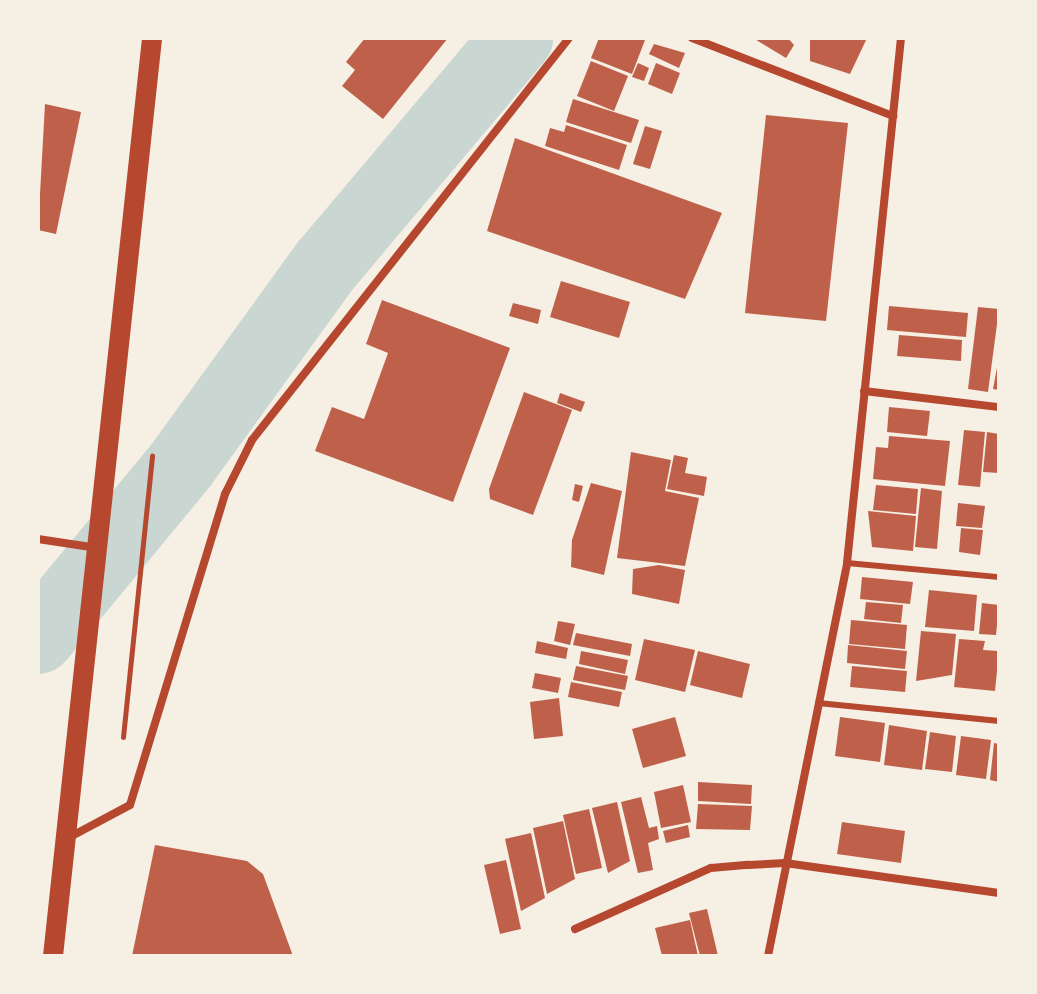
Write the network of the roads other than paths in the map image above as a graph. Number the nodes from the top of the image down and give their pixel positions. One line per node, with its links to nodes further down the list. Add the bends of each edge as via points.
1 (152, 38): 9 (main road)
2 (569, 38): 14 (street, via 252,440 211,535 130,805)
3 (692, 38): 5 (street)
4 (901, 38): 5 (street)
5 (893, 116): 6 (street)
6 (864, 391): 7 (street); 10 (street)
7 (999, 407)
8 (38, 539): 9 (street)
9 (99, 548): 14 (main road)
10 (847, 563): 11 (lane); 12 (street)
11 (999, 577)
12 (818, 703): 13 (lane); 15 (street)
13 (999, 721)
14 (64, 840): 18 (main road)
15 (785, 863): 16 (street); 17 (street, via 711,868); 19 (street)
16 (999, 893)
17 (575, 929)
18 (53, 956)
19 (768, 956)

